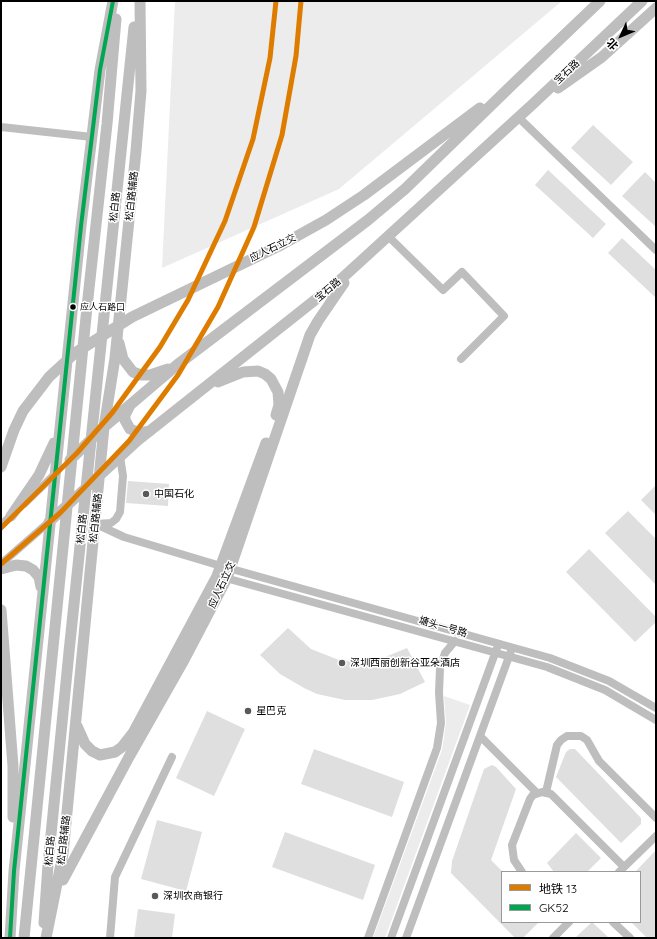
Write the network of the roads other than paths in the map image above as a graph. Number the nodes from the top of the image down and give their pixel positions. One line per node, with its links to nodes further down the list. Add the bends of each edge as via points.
1 (113, 1): 13 (main road, via 100,70)
2 (117, 1): 61 (main road, 松白路, via 108,124 87,307)
3 (137, 1): 62 (main road, 松白路, via 48,865)
4 (140, 1): 18 (main road, 松白路辅路, via 139,123)
5 (600, 1): 9 (main road)
6 (642, 1): 8 (main road); 10 (main road, 宝石路)
7 (656, 8): 8 (main road)
8 (617, 44): 10 (main road, via 588,68)
9 (513, 84): 20 (main road, via 405,190); 27 (main road, 应人石立交, via 364,196 306,232 137,314 75,353 49,377 23,411)
10 (534, 103): 11 (main road, 宝石路)
11 (518, 117): 14 (main road, 宝石路); 15 (street)
12 (1, 127): 13 (street)
13 (92, 138): 17 (main road)
14 (388, 236): 16 (main road, 宝石路); 19 (street, via 443,290 462,272 504,316)
15 (656, 250)
16 (365, 257): 21 (main road, 宝石路, via 317,300); 36 (main road, 应人石立交, via 331,299 310,335)
17 (70, 328): 18 (main road, via 74,345 86,354 102,353 109,349); 25 (main road)
18 (117, 336): 20 (main road, via 123,358 133,372 150,375); 23 (main road, 松白路辅路)
19 (461, 359)
20 (177, 365): 22 (main road)
21 (196, 394): 24 (main road, 宝石路); 36 (main road, via 227,378 251,371 265,374 271,379 280,398)
22 (130, 404): 23 (main road); 24 (main road, via 125,415 127,425 135,432)
23 (104, 427): 28 (main road); 29 (main road, 松白路辅路)
24 (150, 431): 26 (main road, 宝石路)
25 (59, 432): 28 (main road); 30 (main road, via 39,475)
26 (120, 456): 29 (main road, 宝石路); 32 (street, via 123,476 120,512 111,523)
27 (1, 467)
28 (55, 474): 30 (street); 31 (main road)
29 (101, 474): 31 (main road, 宝石路); 32 (main road, 松白路辅路)
30 (11, 516): 33 (street)
31 (49, 522): 34 (street, 宝石路); 37 (main road)
32 (96, 524): 36 (street, via 124,537); 38 (main road, 松白路辅路)
33 (1, 525)
34 (1, 564)
35 (1, 569): 37 (main road, via 16,564 33,570 41,583)
36 (224, 572): 40 (street, 塘头一号路); 41 (street, 塘头一号路); 47 (main road, via 122,747 107,755 100,755 92,751 80,736); 57 (main road, 应人石立交, via 184,660 76,853)
37 (42, 594): 38 (main road, via 50,581 64,576 78,580 83,585); 55 (main road)
38 (88, 600): 47 (main road, 松白路辅路)
39 (1, 610): 55 (main road, via 13,766)
40 (455, 641): 43 (street, 塘头一号路); 64 (street, via 445,653 440,668 441,723 437,748)
41 (499, 643): 42 (street, 塘头一号路); 43 (street)
42 (512, 647): 44 (street); 45 (street, 塘头一号路, via 590,672)
43 (496, 652): 44 (street, 塘头一号路); 65 (street)
44 (509, 656): 46 (street, 塘头一号路, via 586,681 623,699); 48 (street)
45 (656, 708)
46 (656, 720)
47 (76, 724): 57 (main road, 松白路辅路, via 63,854)
48 (480, 736): 50 (street); 66 (street)
49 (172, 757): 63 (street, via 115,877)
50 (537, 792): 51 (street); 56 (street, via 530,799 512,845 514,860)
51 (546, 792): 52 (street, via 561,740 567,736 581,736 587,740 599,761); 54 (street, via 551,794)
52 (656, 818)
53 (656, 836): 54 (street)
54 (622, 870)
55 (14, 871): 60 (main road)
56 (521, 871)
57 (54, 903): 62 (main road, 松白路辅路)
58 (568, 923): 67 (street)
59 (614, 923): 68 (street)
60 (10, 938)
61 (24, 938)
62 (45, 938)
63 (110, 938)
64 (368, 938)
65 (391, 938)
66 (406, 938)
67 (553, 938)
68 (630, 938)

